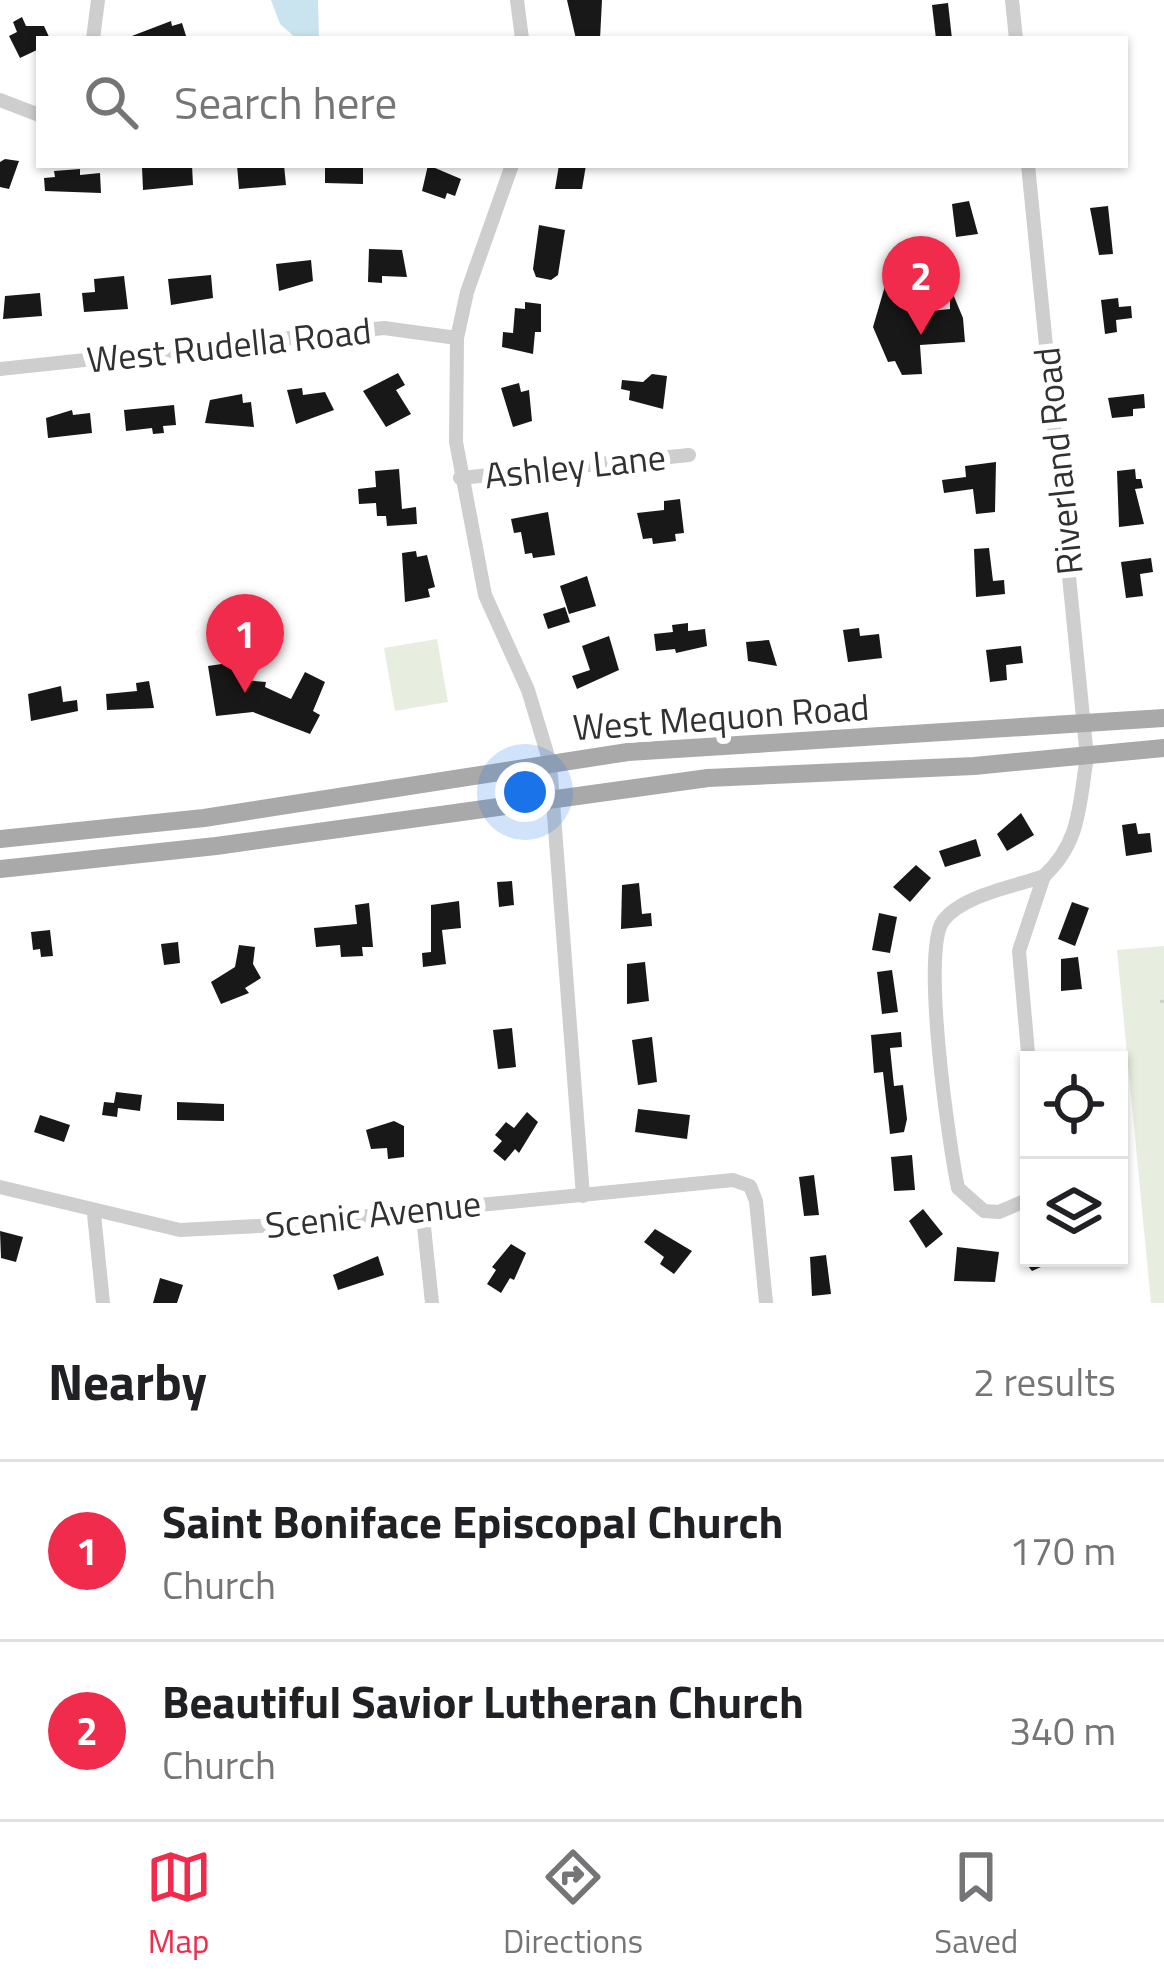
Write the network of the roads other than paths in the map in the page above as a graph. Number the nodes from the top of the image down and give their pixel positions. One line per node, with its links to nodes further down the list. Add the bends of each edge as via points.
1 (98, 0): 4 (street)
2 (517, 0): 5 (street)
3 (1012, 0): 6 (street)
4 (93, 36)
5 (522, 36)
6 (1016, 36)
7 (0, 100): 8 (street)
8 (36, 114)
9 (511, 168): 11 (street)
10 (1028, 168): 16 (street, Riverland Road)
11 (458, 338): 12 (street, West Rudella Road, via 384,328); 14 (street)
12 (0, 369)
13 (689, 455): 14 (street, Ashley Lane)
14 (460, 478): 19 (street, via 485,595 528,690)
15 (1164, 718): 16 (main road, West Mequon Road)
16 (1085, 726): 18 (street, Riverland Road); 19 (main road, West Mequon Road, via 734,743)
17 (1164, 748): 18 (main road, West Mequon Road)
18 (1087, 757): 20 (main road, West Mequon Road, via 788,772); 23 (street, Riverland Road, via 1077,834)
19 (550, 764): 20 (street); 21 (main road, West Mequon Road, via 204,818)
20 (554, 796): 22 (main road, West Mequon Road); 26 (street)
21 (0, 839)
22 (0, 869)
23 (1044, 876): 24 (street, Riverland Road, via 1018,951); 27 (street, via 957,908 942,922 932,959 958,1188 984,1211)
24 (1028, 1051)
25 (0, 1187): 29 (street, Scenic Avenue)
26 (583, 1196): 28 (street, Scenic Avenue); 32 (street, Scenic Avenue, via 733,1180 750,1186)
27 (1020, 1203)
28 (422, 1208): 29 (street, Scenic Avenue, via 180,1230); 31 (street)
29 (94, 1214): 30 (street)
30 (104, 1303)
31 (432, 1303)
32 (766, 1303)

